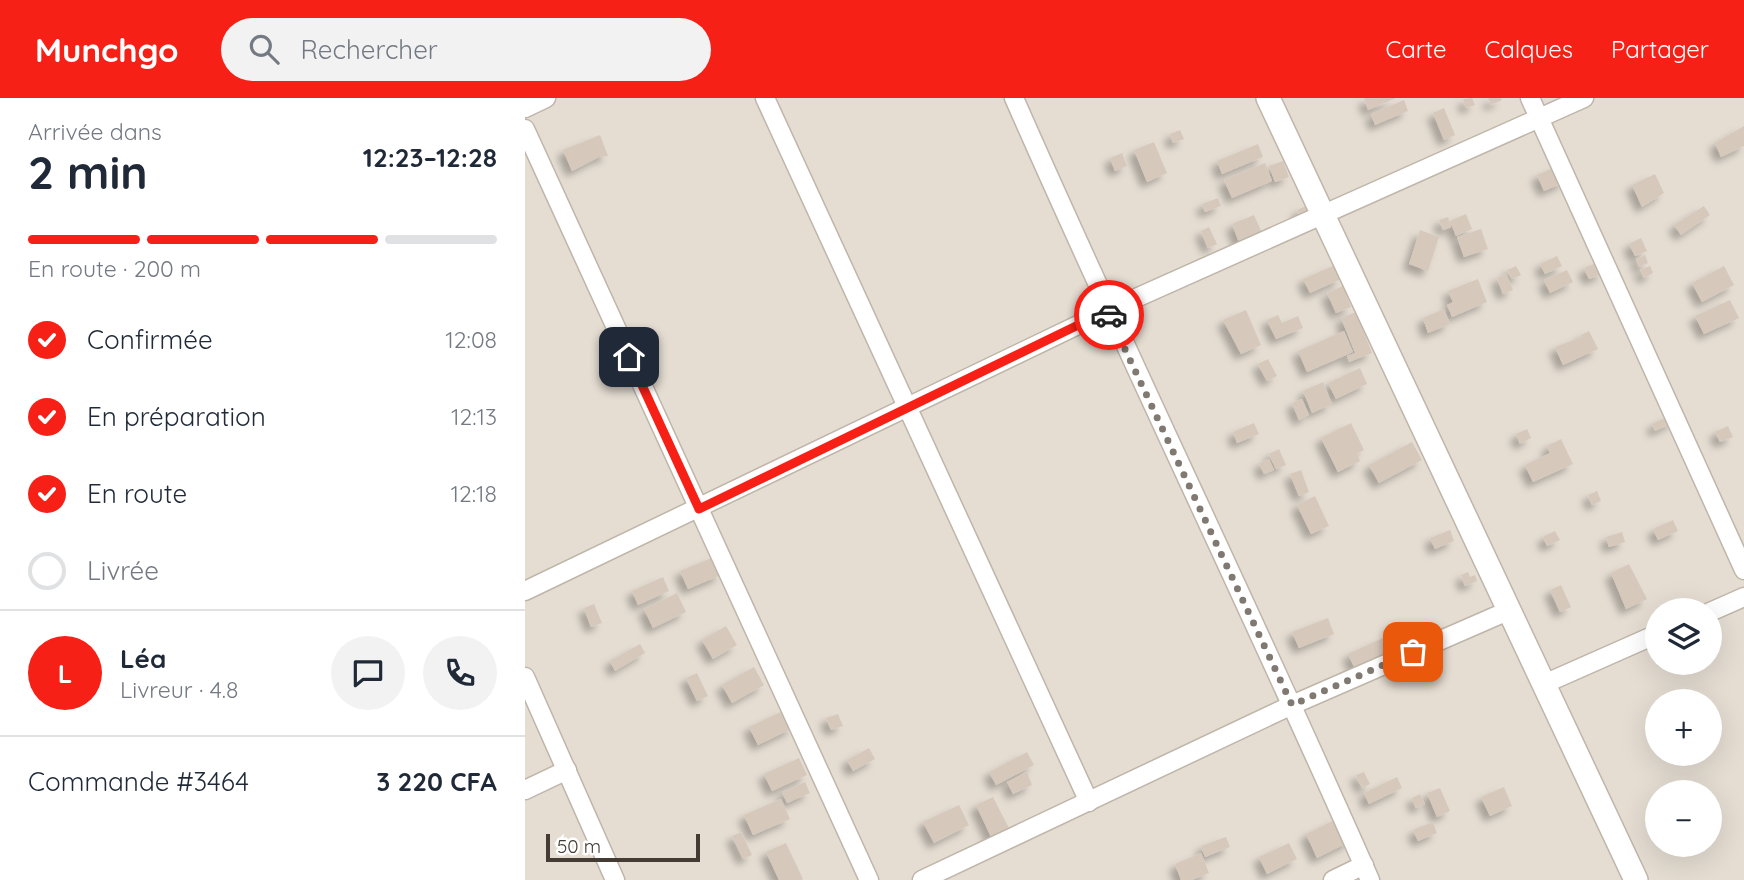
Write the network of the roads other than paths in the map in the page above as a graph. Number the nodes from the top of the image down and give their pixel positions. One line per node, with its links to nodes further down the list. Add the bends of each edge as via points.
1 (546, 98): 7 (street)
2 (765, 98): 12 (street)
3 (1014, 98): 11 (street)
4 (1268, 98): 10 (street)
5 (1530, 98): 8 (street)
6 (1584, 98): 8 (street)
7 (525, 108)
8 (1539, 118): 10 (street); 14 (street)
9 (525, 129): 13 (street)
10 (1323, 217): 11 (street); 18 (street)
11 (1107, 311): 12 (street); 22 (street)
12 (906, 407): 13 (street); 25 (street)
13 (699, 509): 15 (street); 28 (street)
14 (1744, 570)
15 (525, 591)
16 (1744, 597): 17 (street)
17 (1722, 607)
18 (1510, 610): 21 (street); 22 (street)
19 (1645, 640): 21 (street)
20 (525, 677): 23 (street)
21 (1544, 684): 31 (street)
22 (1292, 705): 25 (street); 26 (street)
23 (567, 770): 24 (street); 27 (street)
24 (525, 790)
25 (1089, 802): 29 (street)
26 (1367, 873): 30 (street)
27 (615, 880)
28 (869, 880)
29 (922, 880)
30 (1333, 880)
31 (1636, 880)

